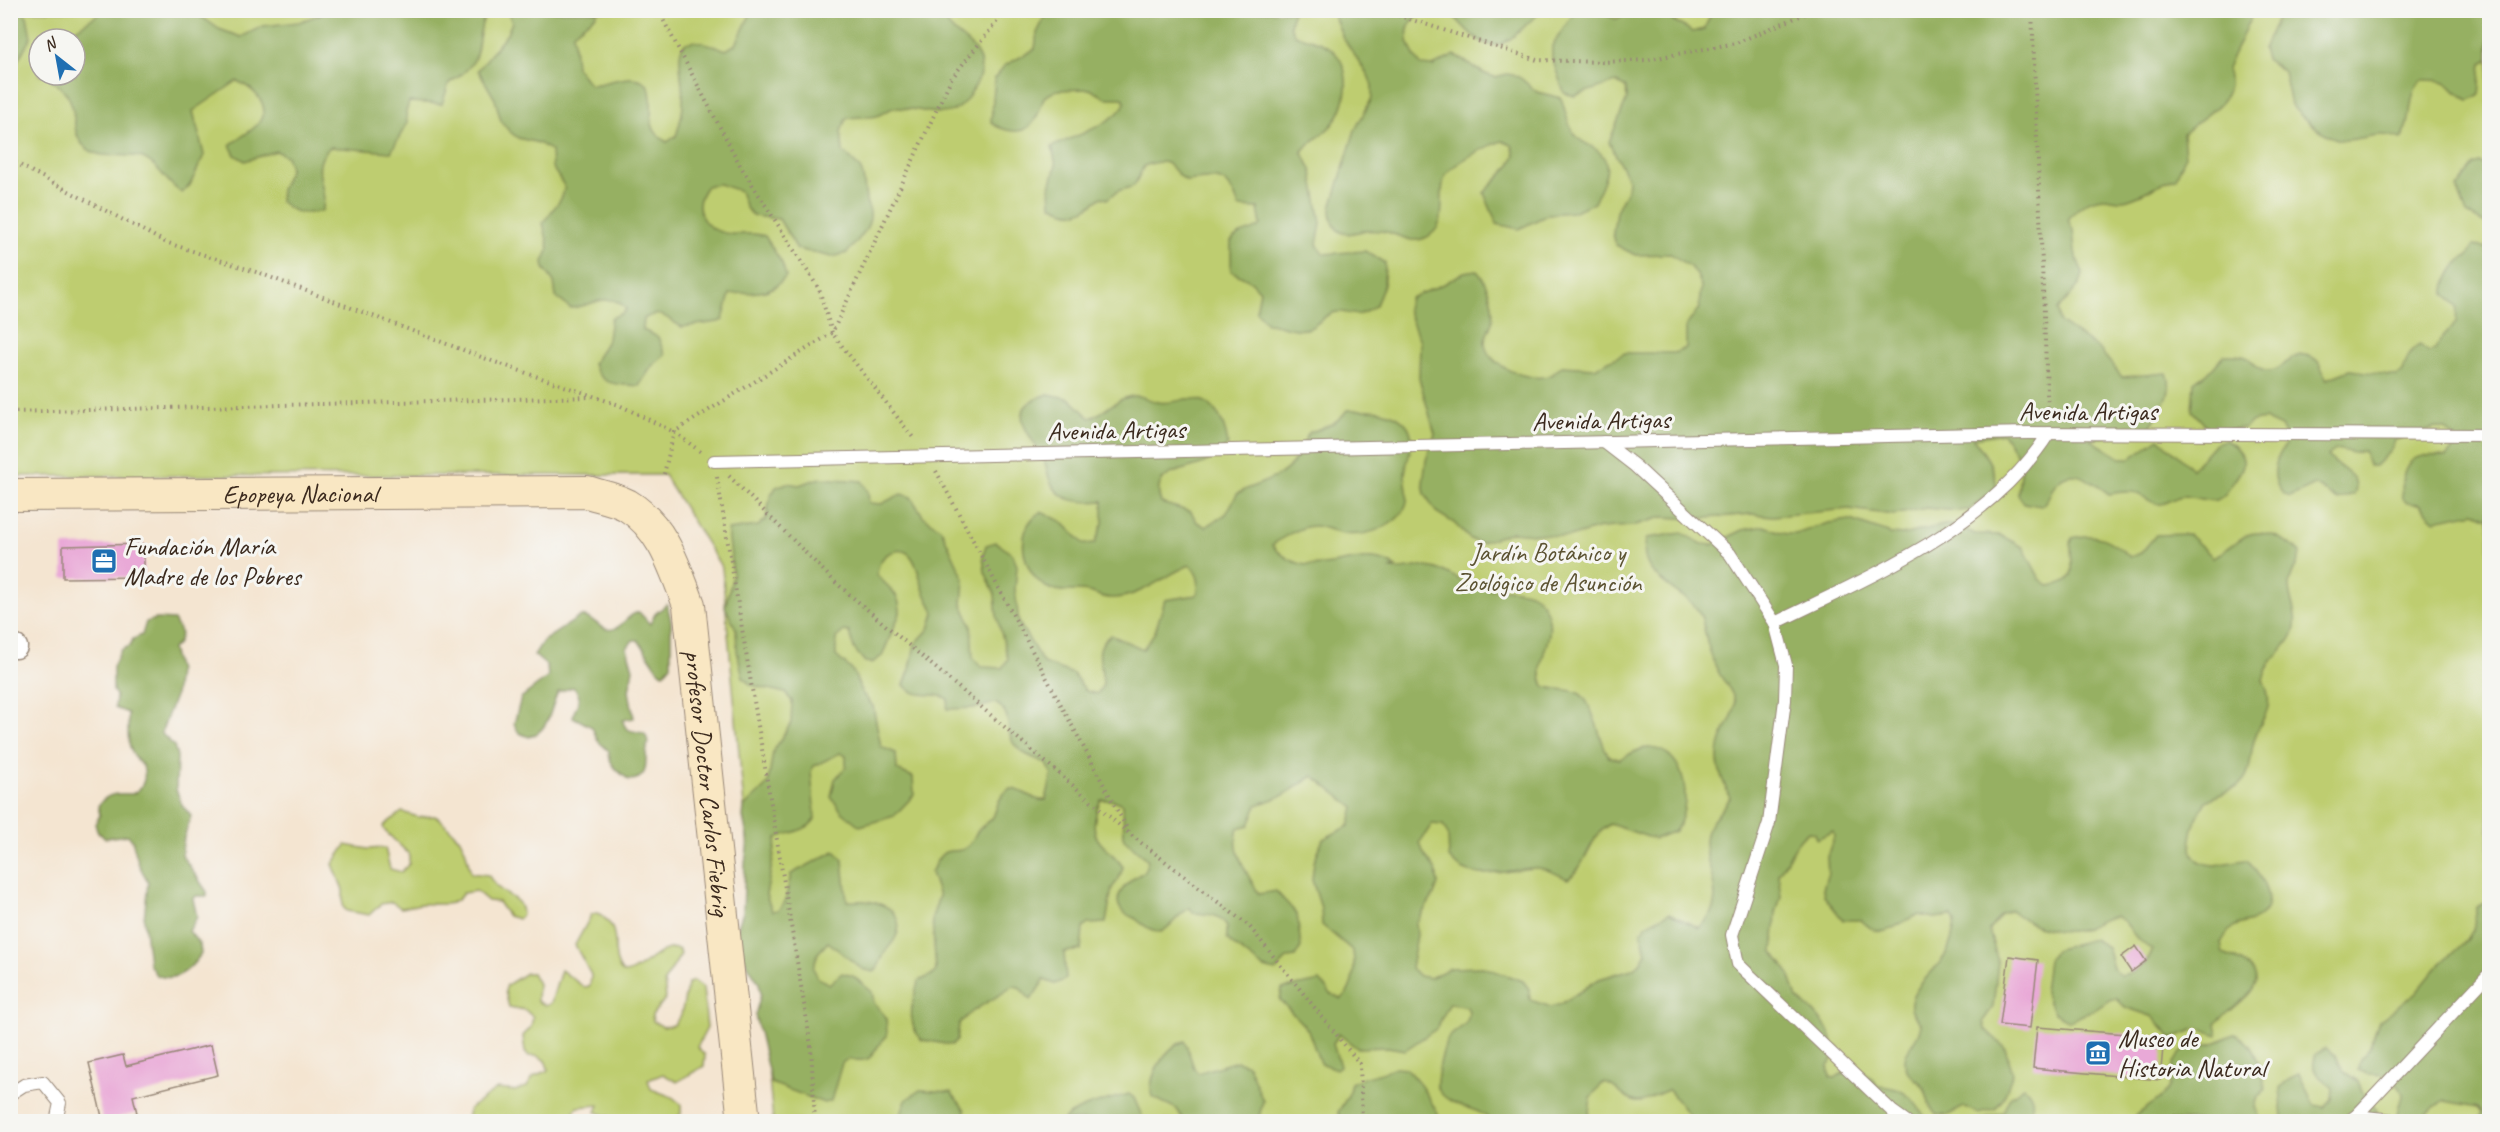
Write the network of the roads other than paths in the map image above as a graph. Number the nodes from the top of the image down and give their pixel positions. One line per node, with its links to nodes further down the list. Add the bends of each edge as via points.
1 (2049, 433): 2 (lane, Avenida Artigas); 3 (lane, Avenida Artigas); 7 (lane, via 2030,463 1972,514 1902,560)
2 (2490, 435)
3 (1604, 442): 4 (lane, Avenida Artigas); 7 (lane, via 1644,473 1730,554)
4 (714, 461)
5 (587, 492): 6 (street, Epopeya Nacional); 12 (street, profesor Doctor Carlos Fiebrig, via 626,505 654,528 689,605)
6 (10, 495)
7 (1775, 623): 13 (lane, via 1786,665 1785,700 1769,824 1732,934 1737,964)
8 (2490, 973): 10 (lane)
9 (10, 1094): 11 (lane, via 24,1085 43,1082 60,1103)
10 (2351, 1119): 14 (lane)
11 (56, 1122)
12 (744, 1122)
13 (1907, 1122)
14 (2411, 1122)

